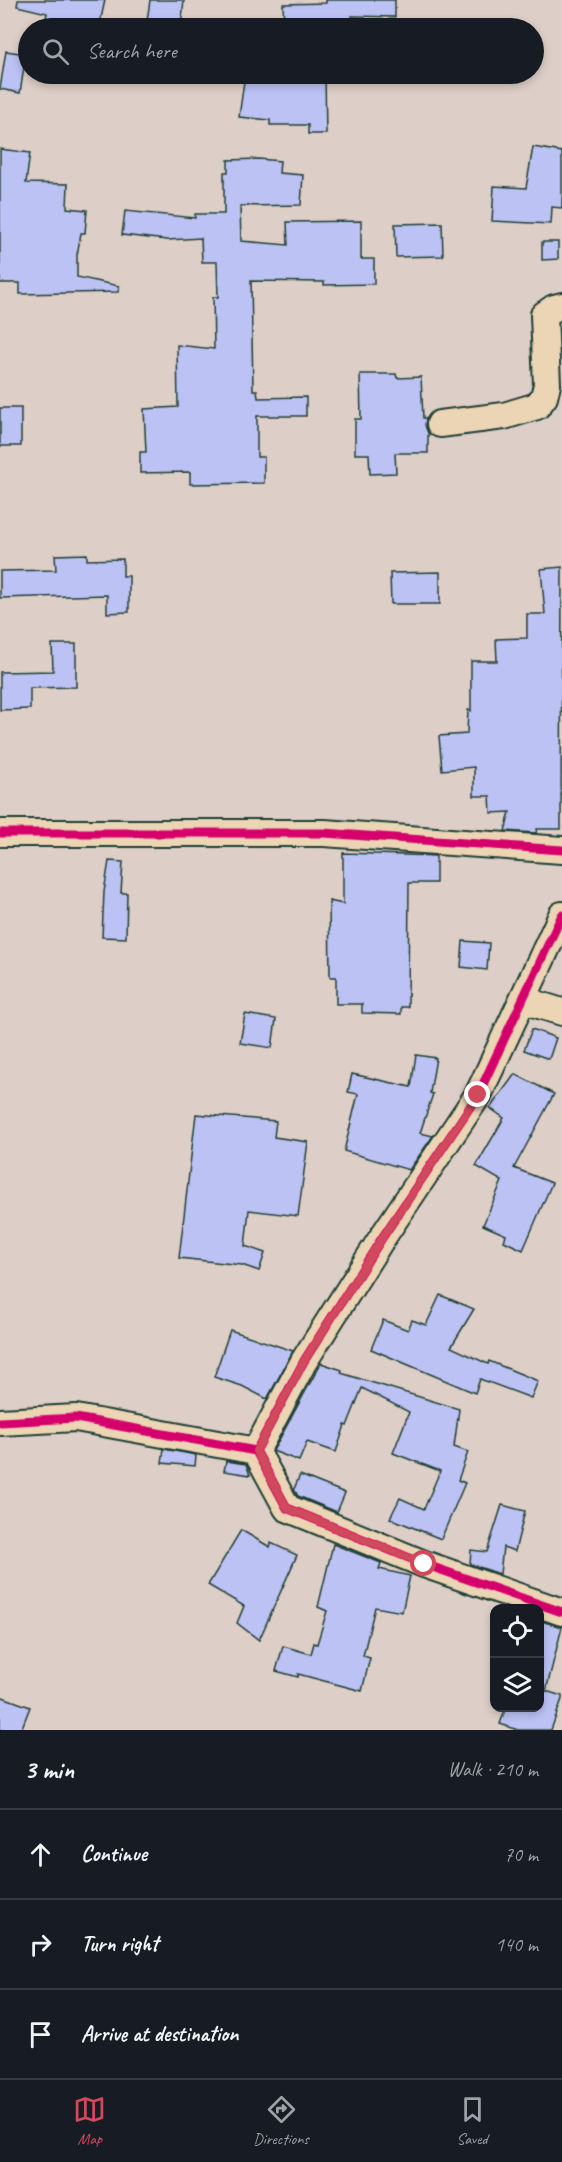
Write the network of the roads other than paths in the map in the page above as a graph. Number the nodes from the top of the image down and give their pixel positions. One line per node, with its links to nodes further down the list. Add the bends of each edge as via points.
1 (562, 306): 2 (street, via 544,315 547,385 537,406 504,416)
2 (440, 424)
3 (0, 833): 4 (street, via 324,833)
4 (562, 850)
5 (562, 915): 6 (street)
6 (523, 1000): 7 (street); 9 (street, via 478,1095 304,1361)
7 (562, 1012)
8 (0, 1422): 9 (street, via 76,1418)
9 (256, 1451): 10 (street, via 287,1508 424,1564)
10 (562, 1612)

